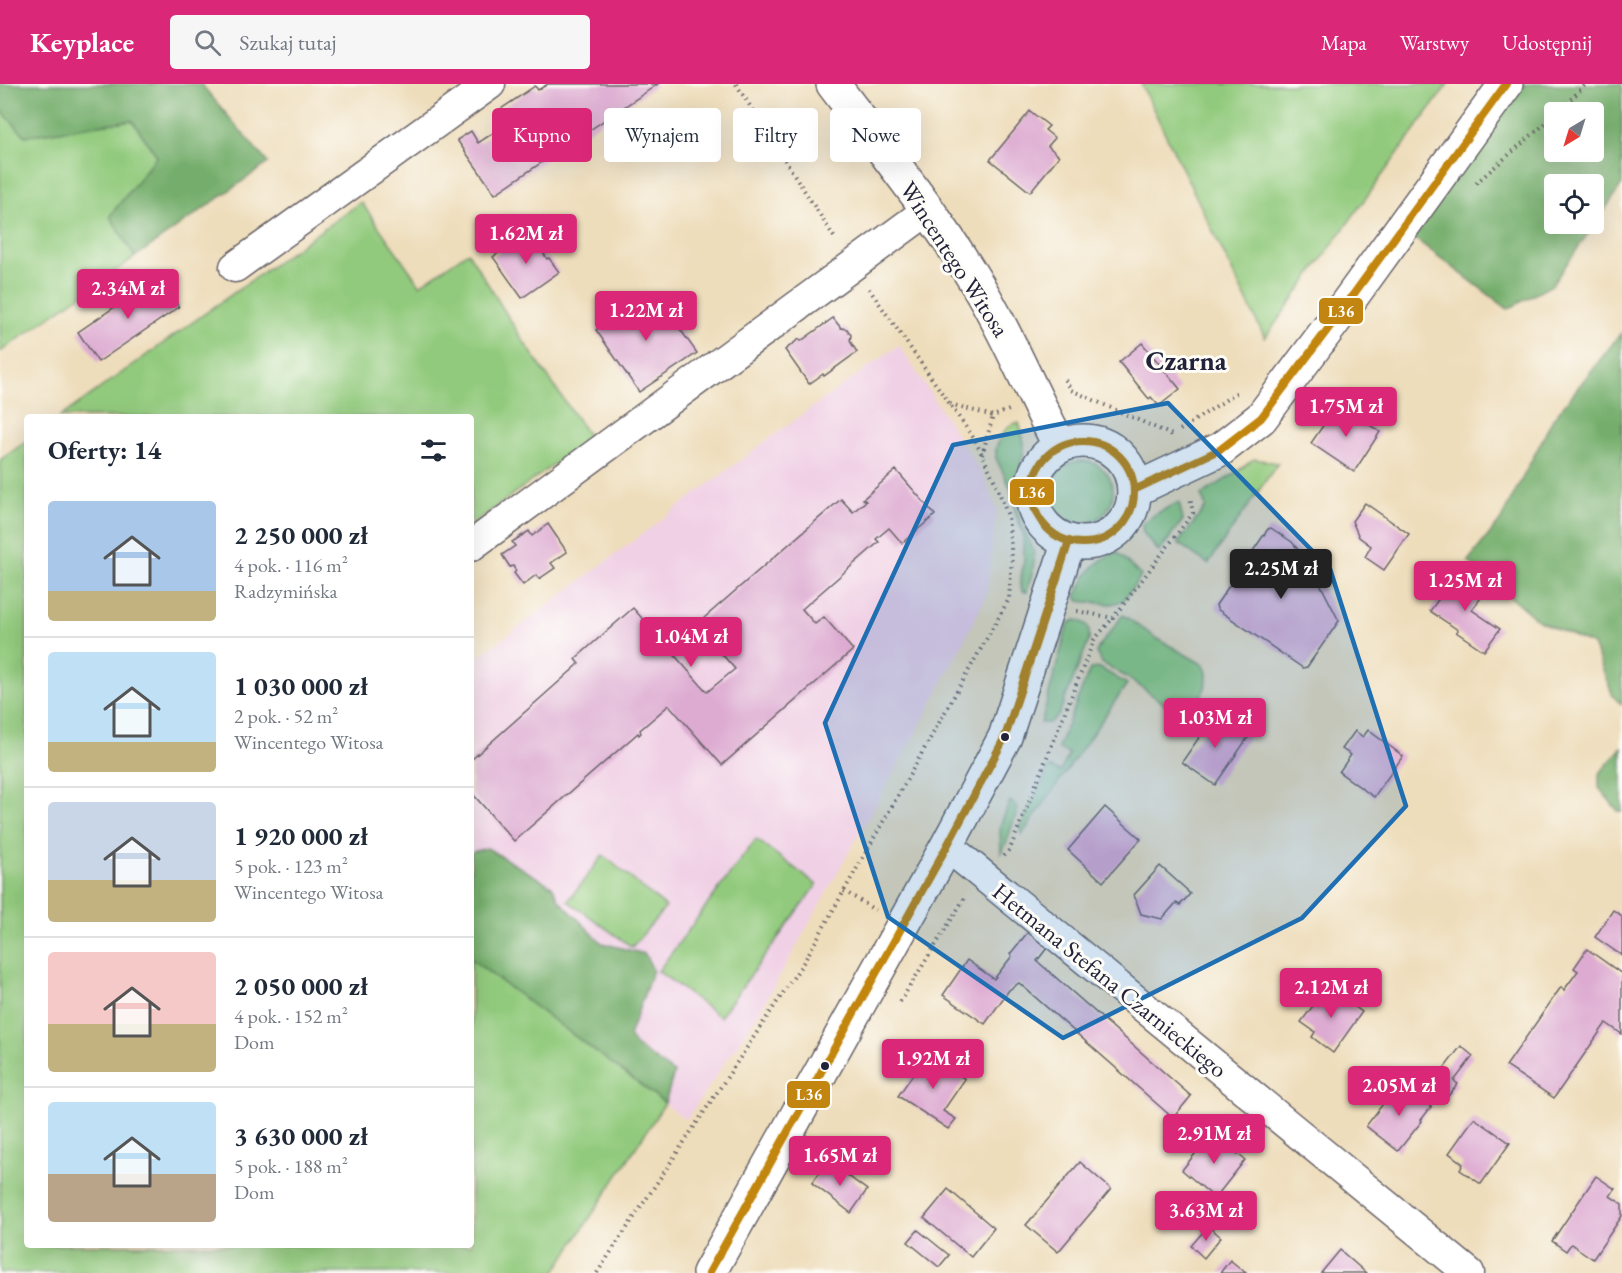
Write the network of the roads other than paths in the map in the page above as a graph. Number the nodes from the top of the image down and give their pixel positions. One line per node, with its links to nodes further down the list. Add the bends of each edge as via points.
1 (490, 84): 5 (street)
2 (833, 84): 4 (main road, Wincentego Witosa)
3 (1506, 84): 7 (main road, via 1261,418 1221,449)
4 (928, 210): 6 (main road, Wincentego Witosa, via 1004,331); 9 (street)
5 (235, 267)
6 (1060, 446): 7 (main road, via 1076,441 1109,448 1131,473); 8 (main road, via 1045,456 1035,471 1033,506 1053,534)
7 (1134, 490): 8 (main road, via 1132,506 1114,532 1101,540)
8 (1069, 541): 10 (main road, via 1005,737)
9 (474, 544)
10 (947, 846): 11 (main road); 12 (street, Hetmana Stefana Czarnieckiego)
11 (709, 1273)
12 (1469, 1273)

